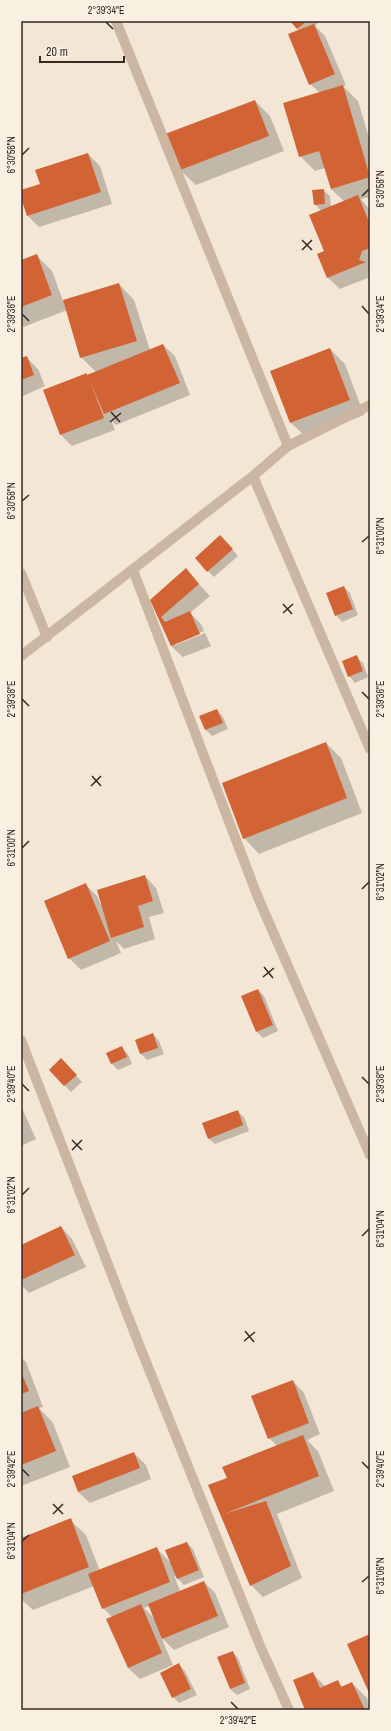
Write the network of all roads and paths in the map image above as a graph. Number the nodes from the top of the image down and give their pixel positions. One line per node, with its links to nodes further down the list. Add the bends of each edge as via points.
1 (116, 21): 3 (street)
2 (370, 405): 3 (street)
3 (288, 446): 4 (street)
4 (253, 476): 5 (street); 9 (street)
5 (133, 570): 7 (street); 11 (street, via 257,895)
6 (21, 573): 7 (street)
7 (47, 637): 8 (street)
8 (21, 656)
9 (370, 749)
10 (21, 1040): 12 (street, via 249,1619)
11 (370, 1156)
12 (289, 1710)

